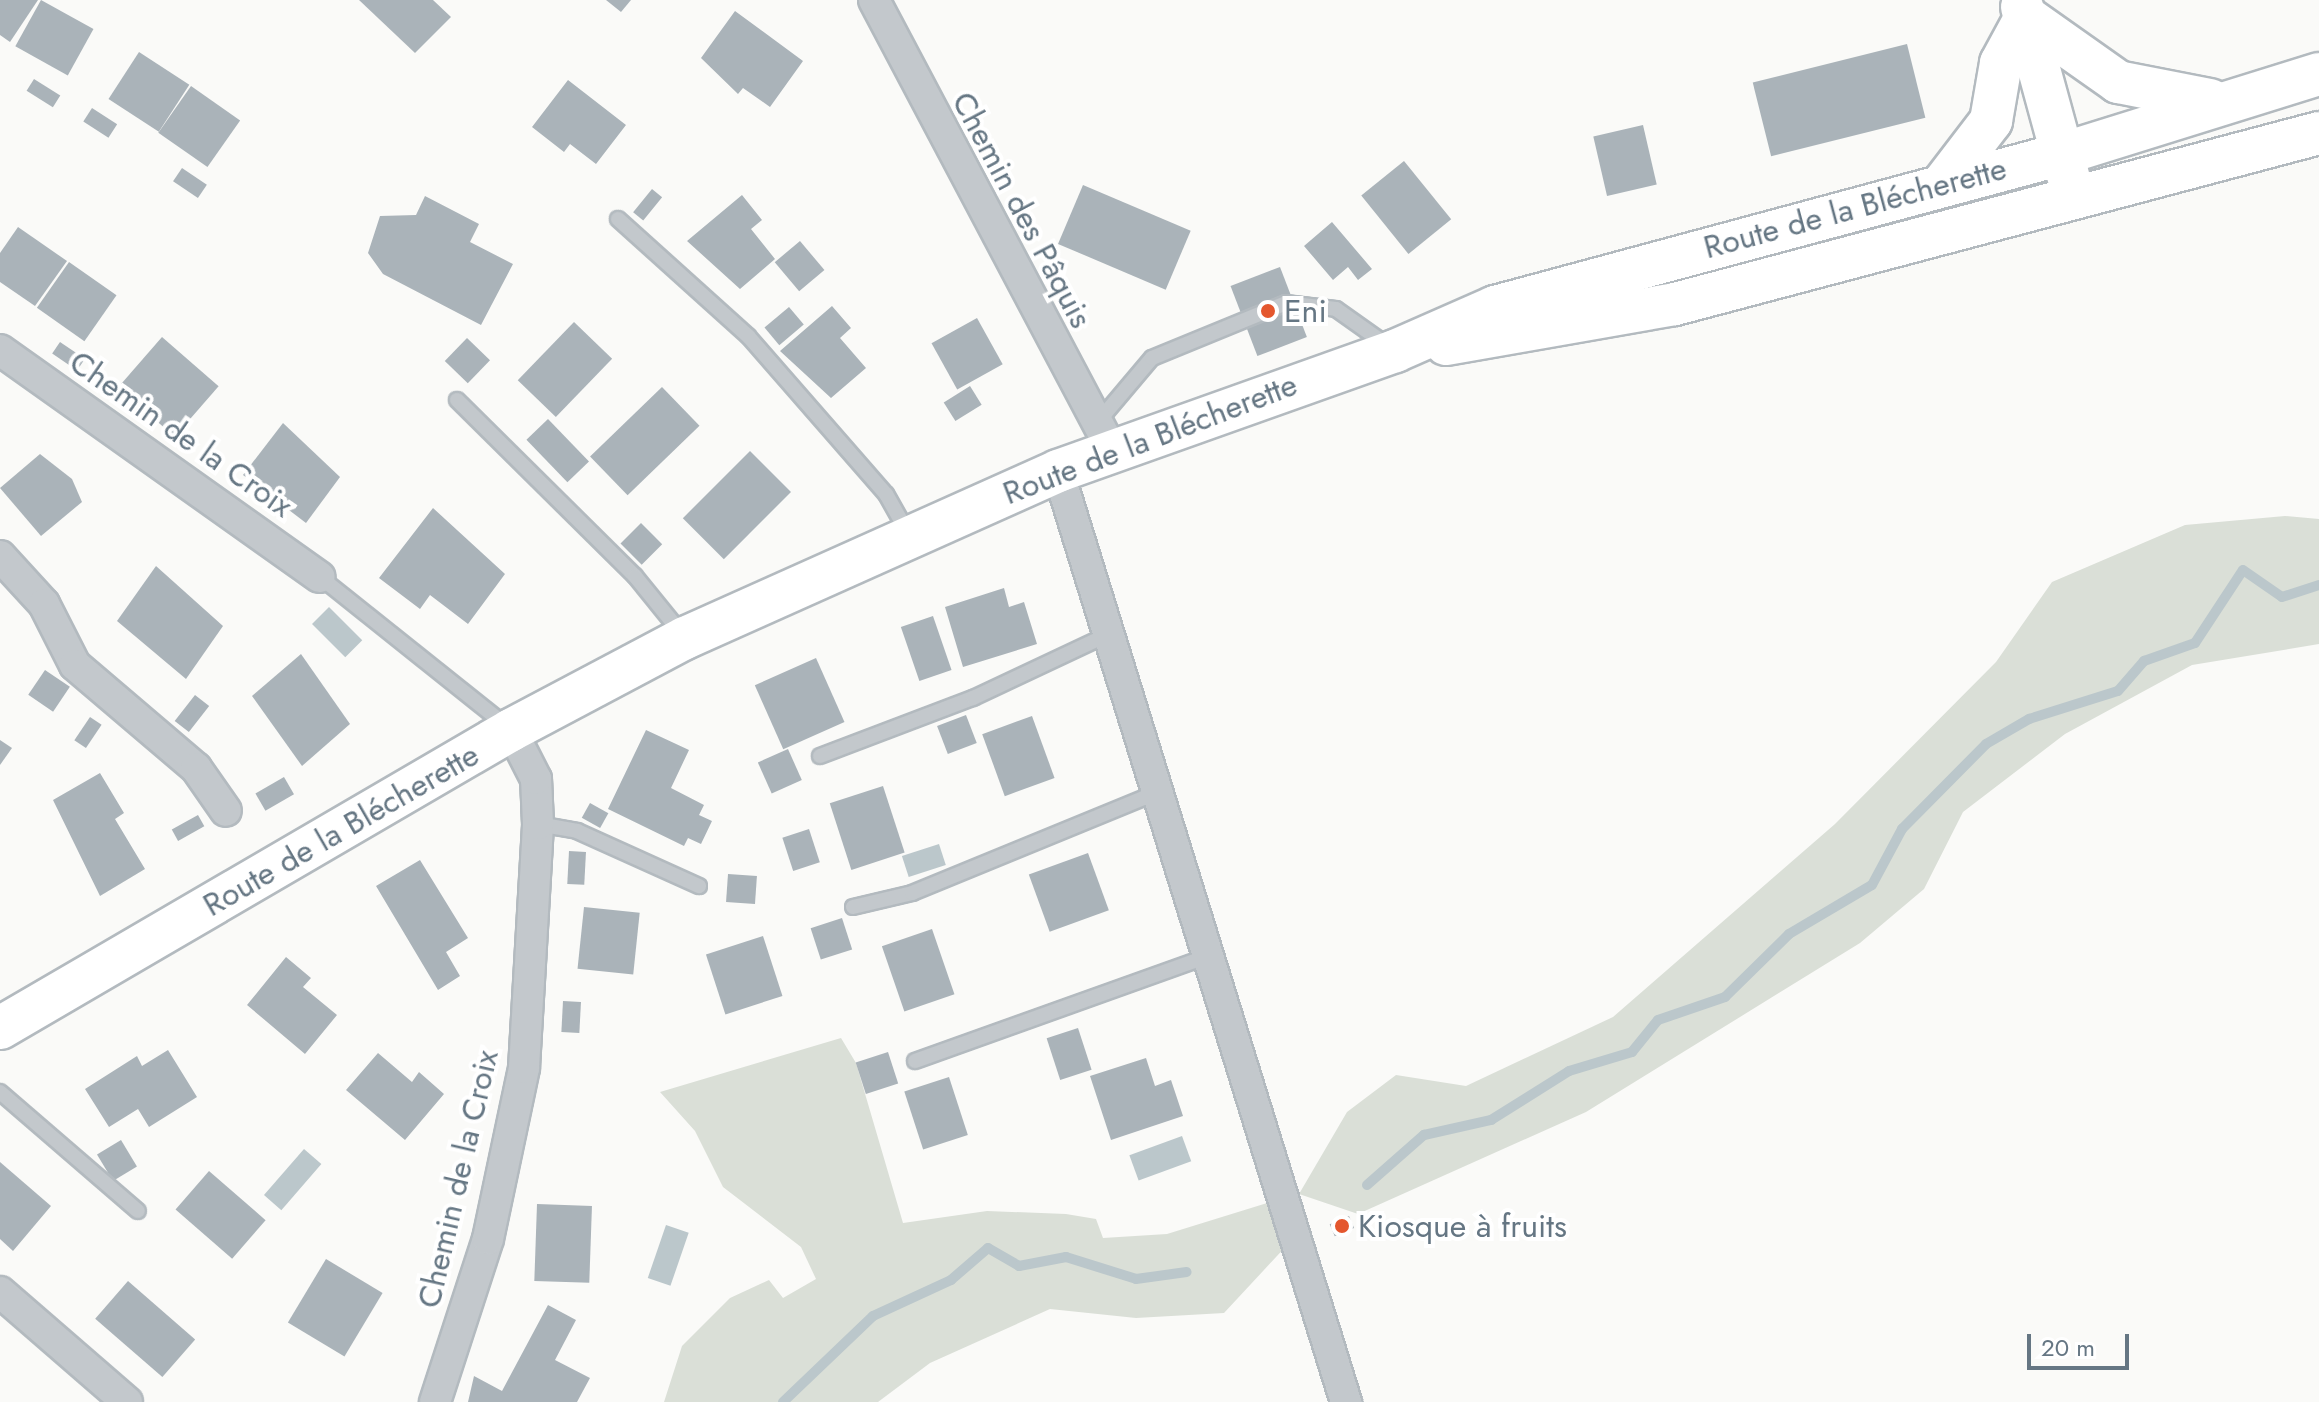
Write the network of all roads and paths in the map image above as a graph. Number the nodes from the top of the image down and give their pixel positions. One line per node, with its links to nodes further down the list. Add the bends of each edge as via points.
1 (874, 0): 13 (street, Chemin des Pâquis)
2 (2022, 8): 4 (main road, via 2118,82 2157,95); 6 (main road); 7 (main road, via 2001,63 1991,121)
3 (2312, 77): 4 (main road, Route de la Blécherette); 5 (main road)
4 (2219, 101): 6 (main road, Route de la Blécherette)
5 (2319, 130): 8 (main road, Route de la Blécherette)
6 (2062, 154): 7 (main road, Route de la Blécherette); 8 (main road)
7 (1942, 185): 11 (main road, Route de la Blécherette, via 1495,307)
8 (2074, 199): 11 (main road, Route de la Blécherette, via 1675,304)
9 (618, 219): 15 (lane, via 748,336 878,484)
10 (0, 350): 17 (street, Chemin de la Croix)
11 (1395, 351): 13 (main road, Route de la Blécherette); 13 (lane, via 1364,322 1336,309 1286,303 1152,358)
12 (457, 400): 19 (lane, via 635,576)
13 (1104, 436): 14 (main road, Route de la Blécherette)
14 (1058, 471): 15 (main road, Route de la Blécherette); 18 (street)
15 (908, 533): 19 (main road, Route de la Blécherette)
16 (0, 556): 23 (street, via 44,604 75,665 196,768)
17 (320, 577): 20 (lane)
18 (1107, 635): 21 (lane, via 973,698); 22 (street)
19 (685, 638): 20 (main road, Route de la Blécherette)
20 (511, 730): 24 (street, Chemin de la Croix, via 536,779); 28 (main road, Route de la Blécherette)
21 (820, 756)
22 (1156, 793): 26 (lane, via 912,893); 27 (street)
23 (226, 811)
24 (538, 824): 25 (lane, via 577,831); 34 (street, Chemin de la Croix, via 524,1068 488,1239)
25 (699, 886)
26 (853, 907)
27 (1206, 957): 29 (lane); 35 (street)
28 (0, 1028)
29 (915, 1061)
30 (0, 1092): 31 (lane)
31 (138, 1211)
32 (0, 1292): 33 (street)
33 (127, 1402)
34 (435, 1402)
35 (1346, 1402)

